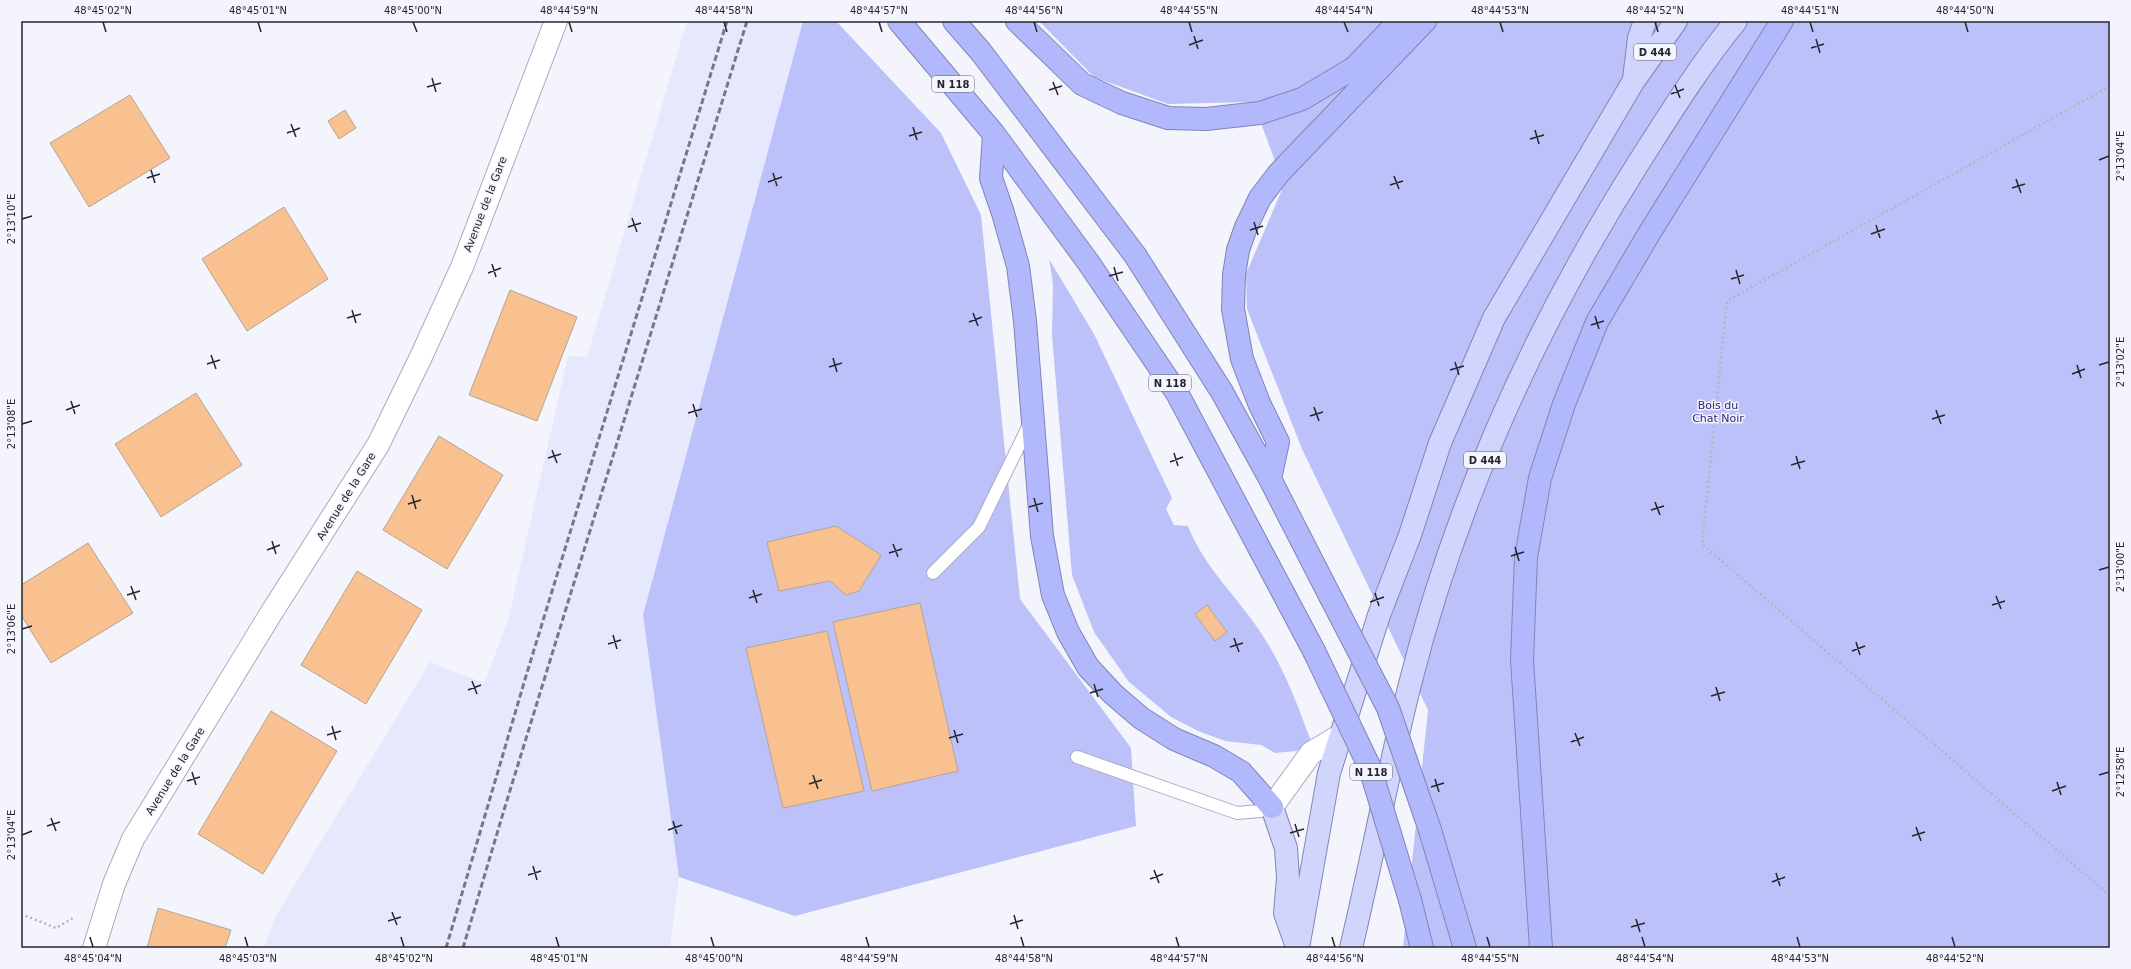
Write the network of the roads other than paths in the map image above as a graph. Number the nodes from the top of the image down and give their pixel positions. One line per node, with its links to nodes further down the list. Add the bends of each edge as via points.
1 (556, 21): 19 (street, Avenue de la Gare, via 462,267 381,438 133,839 114,884)
2 (899, 21): 12 (highway, N 118)
3 (954, 21): 14 (highway, N 118, via 981,52 1136,255 1222,392)
4 (1017, 21): 5 (highway, via 1082,84 1122,103 1168,118 1206,119 1260,113 1302,98 1354,68)
5 (1399, 21)
6 (1425, 21): 14 (highway, via 1278,173 1260,198 1238,250 1233,309 1242,358 1259,403 1278,442)
7 (1645, 21): 11 (main road, via 1638,38)
8 (1676, 21): 11 (main road, D 444)
9 (1736, 21): 21 (main road, D 444, via 1712,50 1605,216 1548,320 1492,441 1457,533 1410,684)
10 (1782, 21): 24 (highway, via 1650,232 1598,322 1564,404 1540,478 1526,557 1522,660)
11 (1633, 82): 16 (main road, D 444, via 1494,318 1440,444 1410,535 1378,615)
12 (994, 134): 13 (highway, via 991,178 1018,266); 22 (highway, N 118, bridge, via 1088,262 1177,393 1314,651 1370,768)
13 (1033, 418): 15 (lane, via 979,527); 18 (highway, via 1042,536 1053,595 1068,632 1088,668 1141,718 1174,740 1214,756 1242,772)
14 (1270, 479): 23 (highway, N 118, bridge, via 1388,708 1430,830)
15 (933, 573)
16 (1341, 735): 18 (street, via 1311,752); 20 (main road, D 444, via 1329,773)
17 (1078, 758): 18 (lane, via 1237,813 1260,812)
18 (1272, 807): 20 (main road, via 1286,848 1288,878 1285,913)
19 (94, 948)
20 (1298, 948)
21 (1351, 948)
22 (1422, 948)
23 (1465, 948)
24 (1540, 948)

